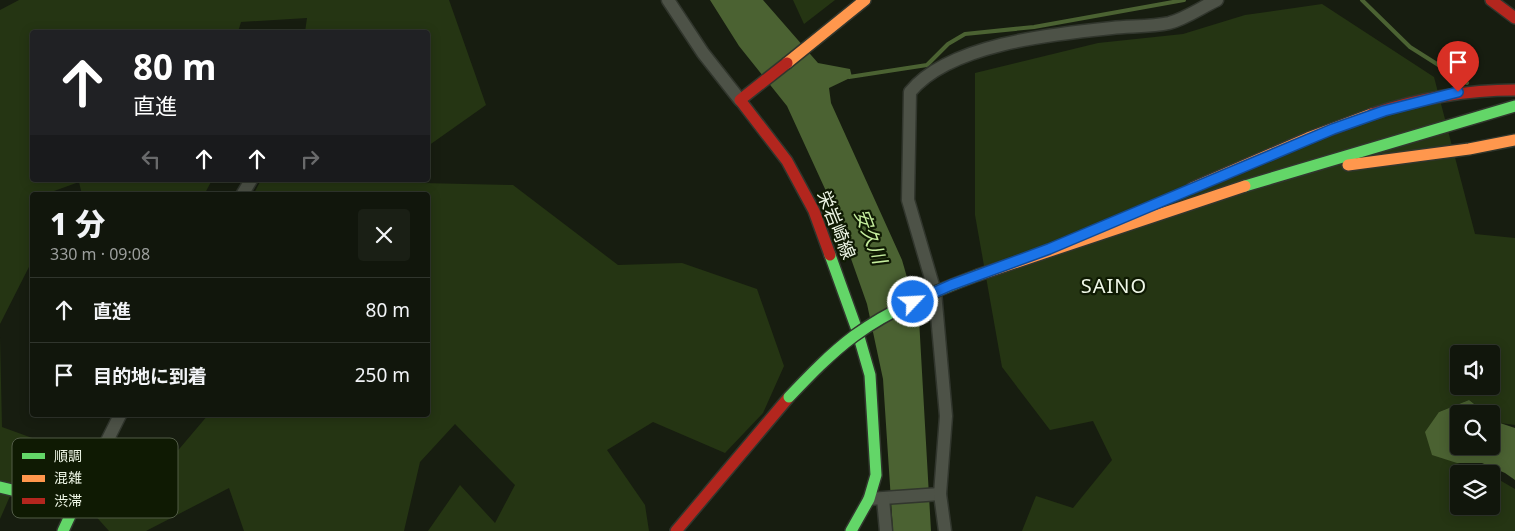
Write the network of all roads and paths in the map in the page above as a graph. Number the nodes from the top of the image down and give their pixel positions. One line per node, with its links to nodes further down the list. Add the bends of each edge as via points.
1 (668, 0): 7 (street, via 703,53)
2 (865, 0): 7 (main road)
3 (1217, 0): 14 (street, via 1169,23 1075,32 993,46 963,57 919,80 910,92 908,200 935,292 946,416)
4 (1492, 0): 5 (main road)
5 (1515, 18)
6 (1515, 90): 11 (main road, via 1447,93 1384,111 1333,129)
7 (740, 100): 15 (main road, 栄岩崎線, via 787,161 814,212 857,330 870,375 876,475)
8 (1515, 106): 10 (main road, via 1297,169)
9 (1515, 140): 10 (main road, via 1310,172)
10 (1138, 220): 11 (main road)
11 (1049, 249): 19 (main road, bridge, via 925,296 878,321 833,353 789,397)
12 (119, 417): 13 (street)
13 (108, 438)
14 (937, 494): 16 (street); 22 (street)
15 (869, 499): 16 (street); 20 (main road, 栄岩崎線)
16 (883, 499): 21 (street)
17 (69, 518): 18 (main road)
18 (63, 531)
19 (676, 531)
20 (851, 531)
21 (886, 531)
22 (945, 531)

